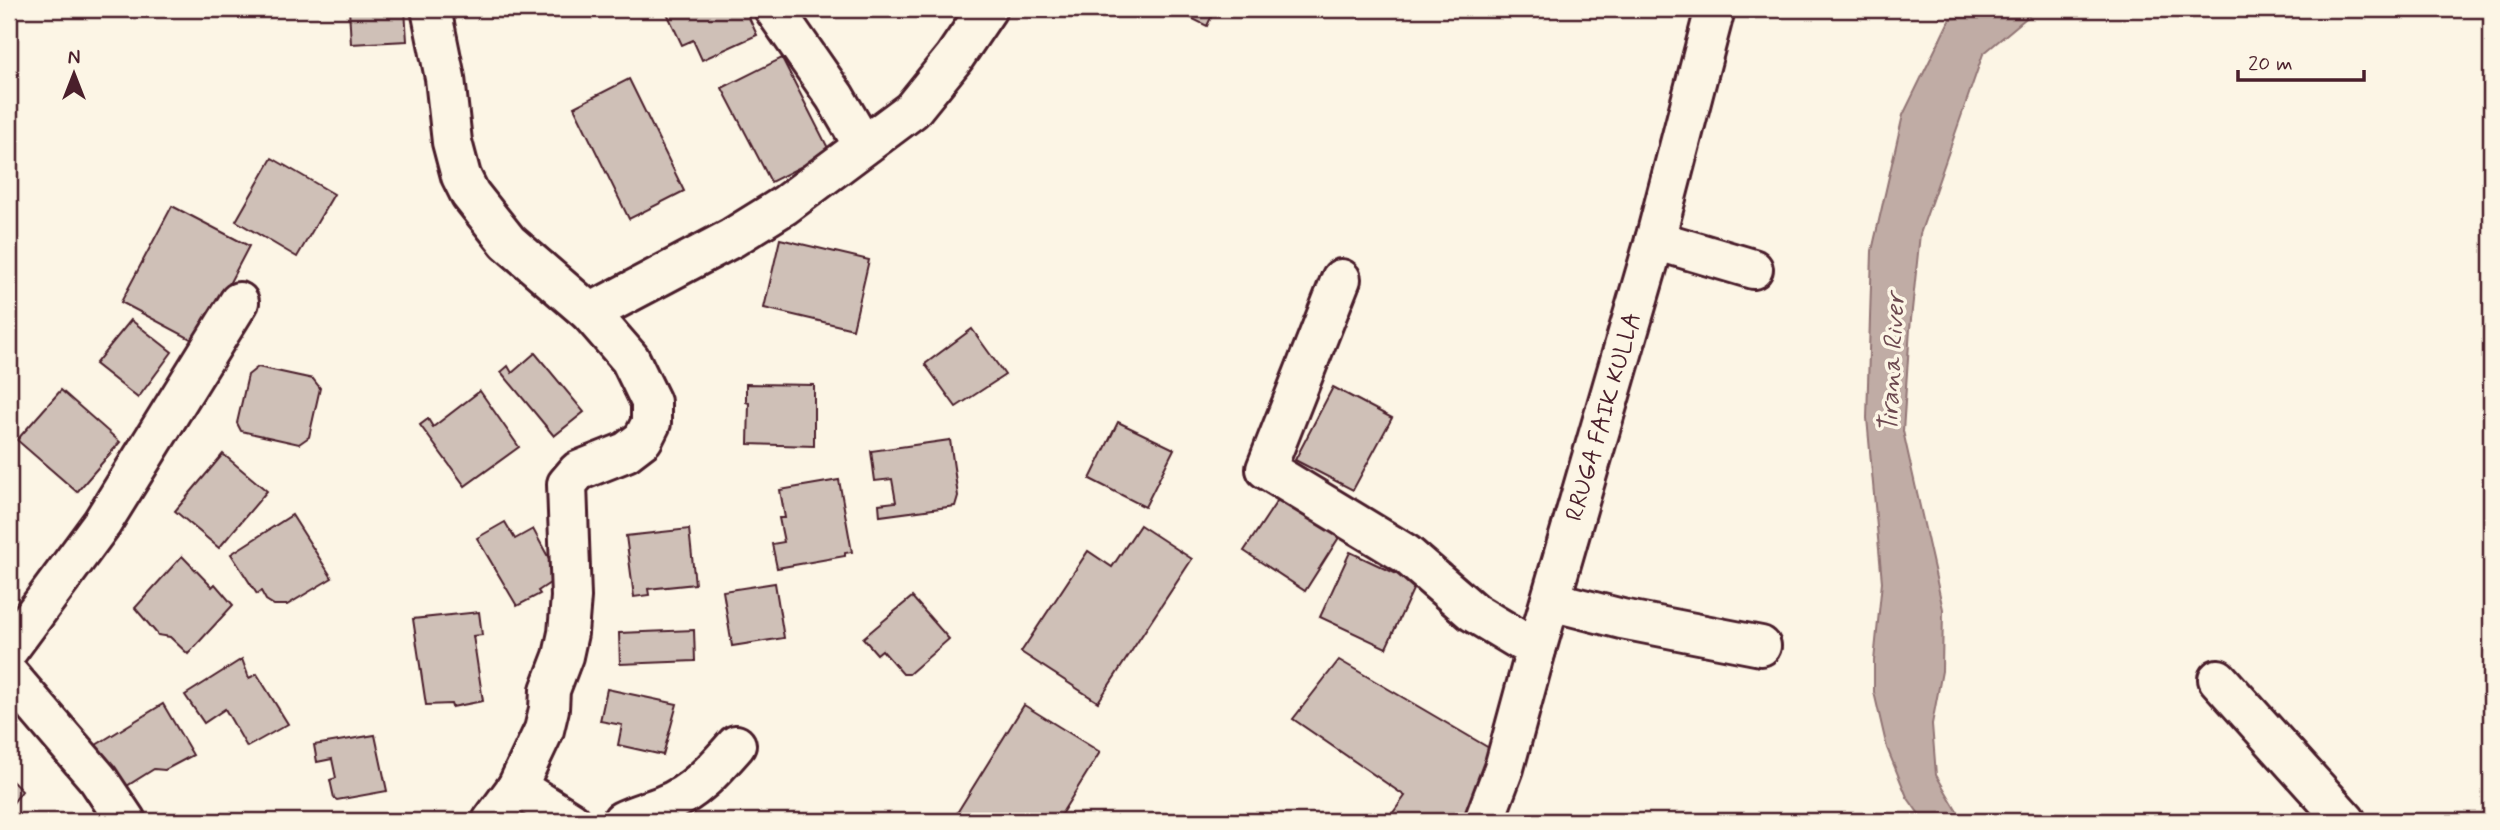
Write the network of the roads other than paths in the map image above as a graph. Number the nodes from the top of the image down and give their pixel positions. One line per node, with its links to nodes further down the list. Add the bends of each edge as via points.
1 (431, 9): 10 (street, via 452,142 470,194 508,242)
2 (774, 9): 5 (street)
3 (987, 9): 5 (street, via 912,110)
4 (1715, 9): 6 (street, RRUGA FAIK KULLA)
5 (863, 145): 10 (street, via 785,205 732,238)
6 (1655, 240): 7 (street); 11 (street, RRUGA FAIK KULLA)
7 (1753, 269)
8 (1341, 279): 14 (street, via 1266,469 1406,554 1473,612)
9 (239, 302): 13 (street, via 102,523)
10 (590, 313): 18 (street, via 630,359 651,402 651,423 643,439 626,452 578,471 567,484 568,633 550,690 544,730)
11 (1551, 601): 12 (street); 14 (street, RRUGA FAIK KULLA)
12 (1761, 646)
13 (9, 649)
14 (1536, 650): 23 (street, RRUGA FAIK KULLA, via 1504,768)
15 (9, 675): 19 (street, via 97,779)
16 (2218, 679): 24 (street)
17 (736, 745): 22 (street, via 688,793)
18 (517, 787): 20 (street); 21 (street)
19 (126, 821)
20 (492, 821)
21 (571, 821)
22 (622, 821)
23 (1484, 821)
24 (2346, 821)

